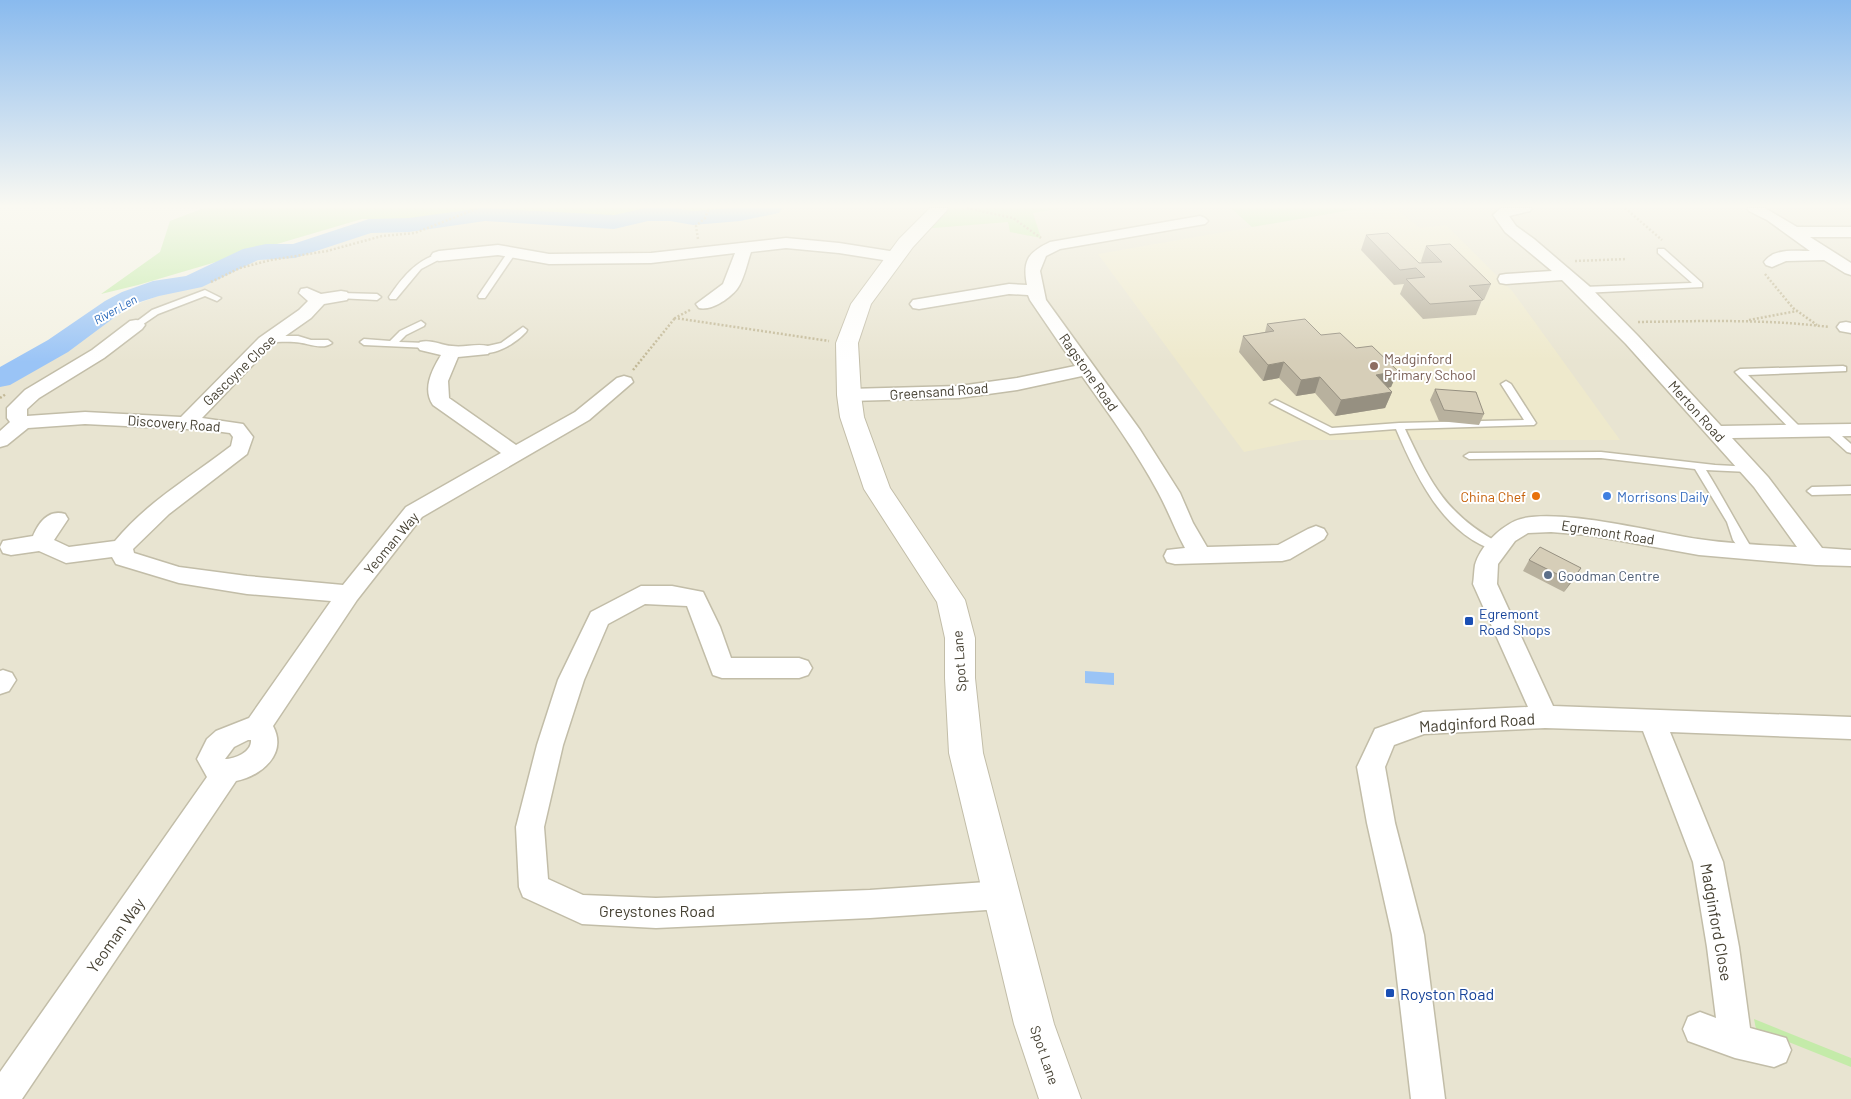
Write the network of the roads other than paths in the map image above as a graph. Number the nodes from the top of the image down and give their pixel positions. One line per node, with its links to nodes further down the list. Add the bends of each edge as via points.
1 (430, 259): 19 (lane, via 410,273)
2 (507, 259): 17 (lane)
3 (740, 259): 21 (street, via 730,287)
4 (895, 259): 37 (street, Spot Lane, via 862,304 847,343)
5 (1035, 259): 14 (street, via 1032,271)
6 (1547, 259): 11 (street, Merton Road)
7 (1670, 259): 15 (lane, via 1699,285)
8 (1777, 259): 10 (street)
9 (1833, 259): 12 (street)
10 (1772, 262)
11 (1560, 270): 13 (street); 15 (street, Merton Road)
12 (1851, 270)
13 (1506, 278)
14 (1035, 290): 22 (street, via 1009,289); 33 (street, Ragstone Road, via 1038,300)
15 (1583, 290): 44 (street, Merton Road)
16 (341, 296): 18 (lane); 26 (street, Gascoyne Close, via 312,297 304,314)
17 (482, 296)
18 (377, 297)
19 (393, 297)
20 (217, 298): 24 (lane, via 205,293 155,312)
21 (704, 304)
22 (919, 304)
23 (421, 324): 29 (lane, via 403,333)
24 (136, 325): 39 (street, via 107,356 32,394 17,408 17,418)
25 (523, 330): 31 (lane, via 503,346)
26 (269, 339): 28 (lane); 40 (street, Gascoyne Close)
27 (364, 342): 29 (lane)
28 (328, 343)
29 (393, 343): 30 (lane)
30 (426, 346): 32 (street)
31 (482, 350): 32 (street)
32 (452, 352): 48 (street, via 436,383 440,401)
33 (1088, 369): 37 (street, Greensand Road, via 960,392); 61 (street, Ragstone Road, via 1169,492)
34 (1843, 369): 45 (lane, via 1740,372)
35 (624, 382): 48 (street, Yeoman Way, via 596,395 582,416)
36 (1506, 384): 41 (lane, via 1531,423)
37 (848, 395): 70 (street, Spot Lane, via 852,417 878,489 950,600 960,638 966,753)
38 (1275, 403): 41 (lane, via 1330,431)
39 (23, 422): 40 (street, Discovery Road, via 85,418); 46 (street)
40 (186, 423): 59 (street, Discovery Road, via 236,428 243,437 240,449 154,516)
41 (1399, 426): 58 (lane, via 1414,458 1446,508 1464,527)
42 (1830, 430): 43 (street); 45 (street); 47 (lane)
43 (1851, 430)
44 (1717, 432): 45 (street); 51 (street, Merton Road)
45 (1800, 432)
46 (0, 441)
47 (1851, 450)
48 (516, 454): 65 (street, Yeoman Way, via 414,512)
49 (1469, 456): 50 (lane, via 1601,455)
50 (1698, 466): 51 (lane); 60 (lane)
51 (1749, 469): 63 (street, Merton Road)
52 (1851, 490): 53 (lane)
53 (1812, 491)
54 (57, 519): 56 (street)
55 (1316, 534): 61 (street, via 1282,553)
56 (42, 543): 57 (street); 59 (street, via 66,555)
57 (11, 547)
58 (1497, 547): 60 (street, Egremont Road, via 1523,526 1552,524); 67 (street, Egremont Road, via 1487,564 1485,584)
59 (122, 548): 65 (street, via 124,558 179,575)
60 (1748, 552): 63 (street, Egremont Road)
61 (1200, 555): 62 (street)
62 (1175, 556)
63 (1816, 557): 64 (street, Egremont Road)
64 (1851, 558)
65 (349, 594): 74 (street, Yeoman Way, via 256,730 264,734 262,752 242,768 228,771)
66 (799, 668): 70 (street, Greystones Road, via 712,668 708,626 695,598 641,596 599,618 571,680 543,772 530,827 534,887 582,909 656,913)
67 (1545, 717): 68 (street, Madginford Road); 76 (street, Madginford Road, via 1423,723 1384,737 1371,767 1408,935)
68 (1653, 722): 69 (street, Madginford Road); 72 (street, Madginford Close, via 1708,862)
69 (1851, 728)
70 (1001, 895): 75 (street, Spot Lane, via 1034,1024)
71 (1700, 1029): 72 (street)
72 (1735, 1041): 73 (street)
73 (1774, 1050)
74 (2, 1099)
75 (1060, 1099)
76 (1428, 1099)

